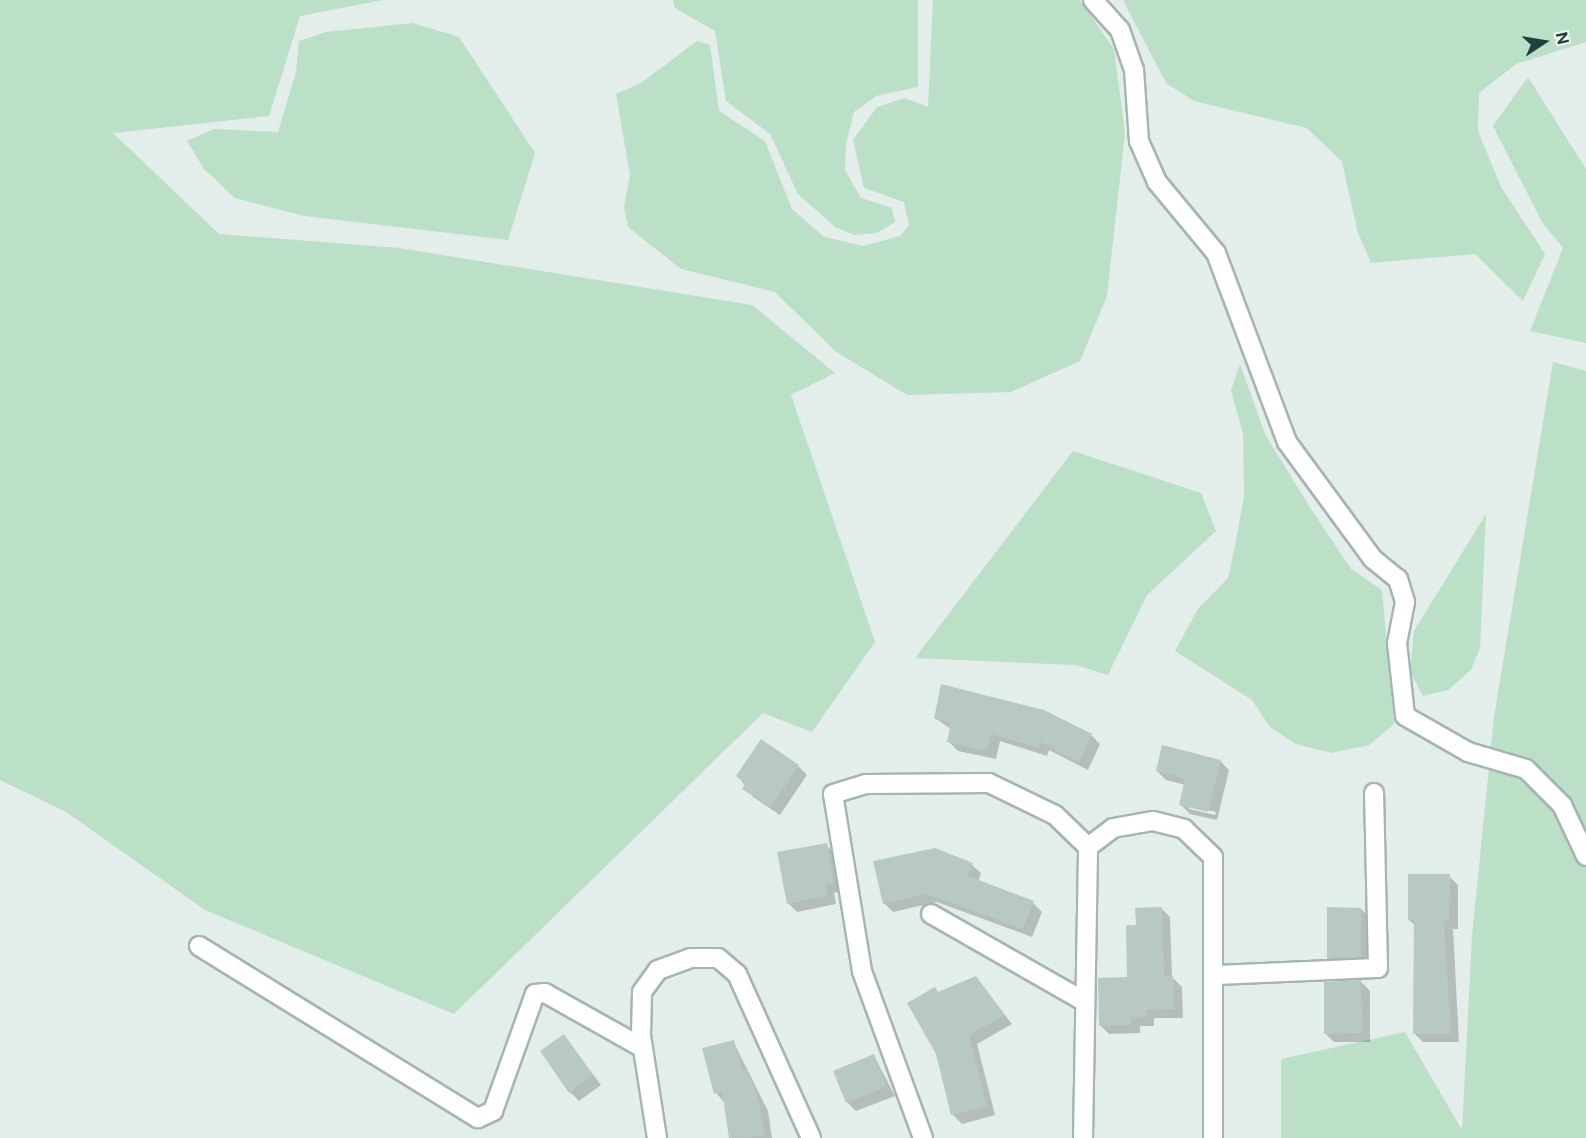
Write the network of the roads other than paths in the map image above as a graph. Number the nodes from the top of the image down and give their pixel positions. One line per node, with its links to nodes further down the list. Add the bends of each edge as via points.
1 (1094, 0): 4 (street, via 1120,30 1130,60 1139,141 1156,182 1216,253 1287,442 1373,559 1398,579 1405,602 1397,643 1405,716 1468,752 1526,769 1562,805)
2 (1374, 794): 7 (street, via 1378,968)
3 (1088, 847): 7 (street, via 1113,828 1153,821 1184,829 1213,857); 8 (street); 12 (street, via 1055,815 989,783 866,784 833,794 862,971)
4 (1586, 855)
5 (931, 914): 8 (street)
6 (199, 946): 9 (street, via 478,1118 493,1111 535,994 545,993)
7 (1215, 975): 14 (street)
8 (1085, 1002): 13 (street)
9 (643, 1048): 10 (street); 11 (street, via 642,992 658,970 691,957 718,958 737,974)
10 (657, 1138)
11 (811, 1138)
12 (922, 1138)
13 (1083, 1138)
14 (1214, 1138)

